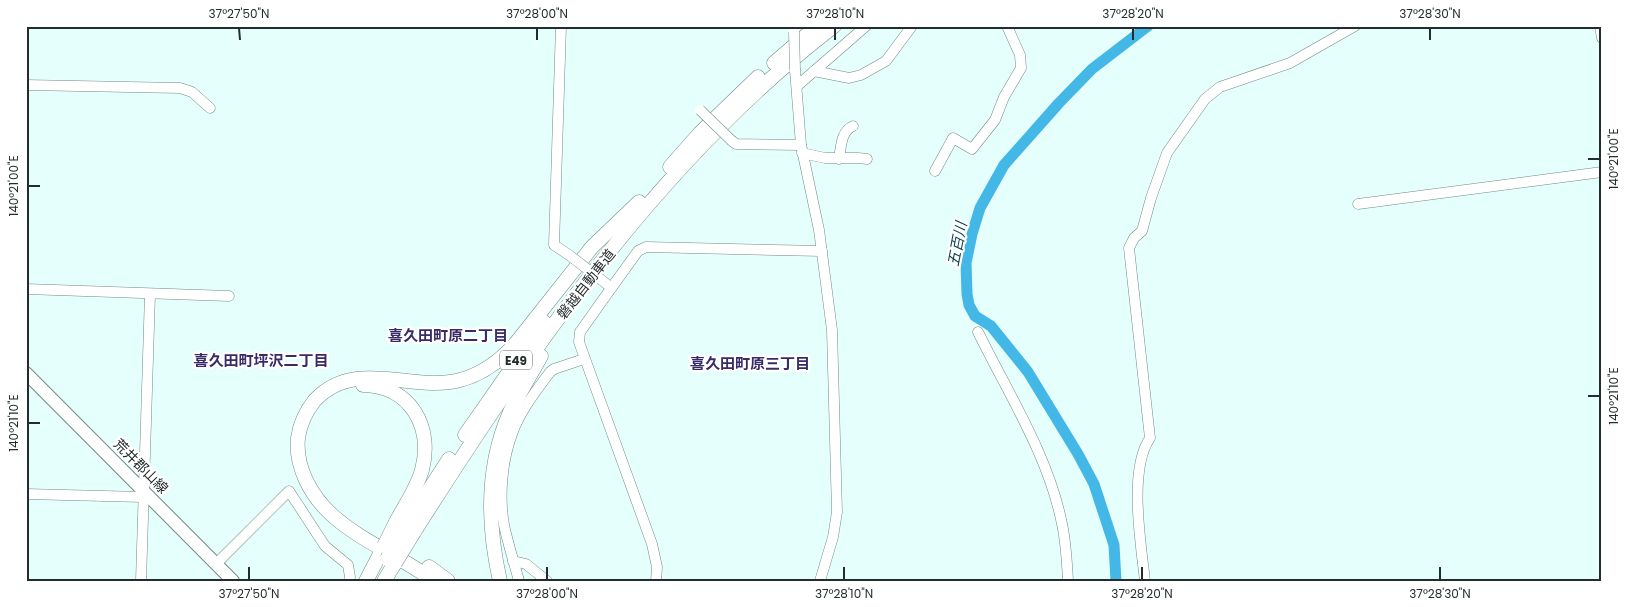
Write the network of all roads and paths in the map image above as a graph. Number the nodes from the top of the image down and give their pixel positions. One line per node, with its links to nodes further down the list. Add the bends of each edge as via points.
1 (561, 26): 26 (street, bridge, via 554,245)
2 (817, 26): 22 (highway, 磐越自動車道 / E49, via 734,99)
3 (834, 26): 24 (highway, 磐越自動車道 / E49, via 740,106 679,170)
4 (866, 26): 11 (street)
5 (912, 26): 11 (street, via 886,61 861,75 849,78)
6 (1007, 26): 20 (street, via 1021,59 1019,73 992,124 972,149 953,138)
7 (1355, 26): 55 (street, via 1290,63 1220,87 1205,99 1167,153 1142,231 1129,248 1150,438 1144,452 1137,497)
8 (1600, 26): 10 (street)
9 (793, 29): 13 (street, bridge)
10 (1602, 38)
11 (814, 71): 13 (street)
12 (26, 85): 14 (street, via 180,88 192,92)
13 (797, 86): 17 (street)
14 (210, 108)
15 (698, 108): 17 (street, bridge, via 736,144)
16 (854, 126): 18 (street, via 844,137)
17 (802, 149): 18 (street, via 825,158); 25 (street)
18 (839, 158): 19 (street)
19 (867, 159)
20 (935, 171)
21 (1602, 172): 23 (street)
22 (639, 202): 35 (highway, 磐越自動車道 / E49, via 574,281 506,374); 40 (highway, via 592,247 516,343 488,368 469,378 448,382 370,378 348,381 327,390 307,412 299,431 298,452 303,474 314,494 339,521)
23 (1358, 204)
24 (611, 251): 35 (highway, 磐越自動車道 / E49, via 523,367 465,451); 36 (highway, via 548,344 507,420 496,451 492,477)
25 (822, 251): 26 (street, via 646,246 638,251); 53 (street, via 832,330 837,512)
26 (610, 286): 31 (street, via 580,332)
27 (26, 289): 28 (street)
28 (150, 294): 29 (street); 34 (street)
29 (229, 296)
30 (978, 332): 54 (street, via 1023,420 1053,490 1062,522)
31 (584, 359): 38 (street, via 550,372 512,432 505,464 502,507); 52 (street, via 652,544 657,566)
32 (26, 373): 34 (main road, 荒井郡山線)
33 (26, 494): 34 (street)
34 (143, 494): 39 (main road, 荒井郡山線); 41 (street)
35 (405, 527): 37 (highway, bridge); 37 (highway, 磐越自動車道 / E49, bridge); 47 (highway, via 425,452 424,431 417,414 388,390 370,385 330,396 318,408 307,432 306,452 314,479 331,502 352,521)
36 (492, 539): 48 (highway); 49 (highway)
37 (387, 558): 44 (highway); 45 (highway, 磐越自動車道 / E49); 46 (highway, 磐越自動車道 / E49)
38 (514, 561): 50 (street); 51 (street, via 526,564)
39 (216, 564): 42 (main road, 荒井郡山線); 43 (street, via 290,491 325,546 348,565)
40 (432, 579)
41 (142, 581)
42 (233, 581)
43 (349, 581)
44 (366, 581)
45 (373, 581)
46 (384, 581)
47 (448, 581)
48 (500, 581)
49 (504, 581)
50 (519, 581)
51 (547, 581)
52 (656, 581)
53 (820, 581)
54 (1068, 581)
55 (1145, 581)

